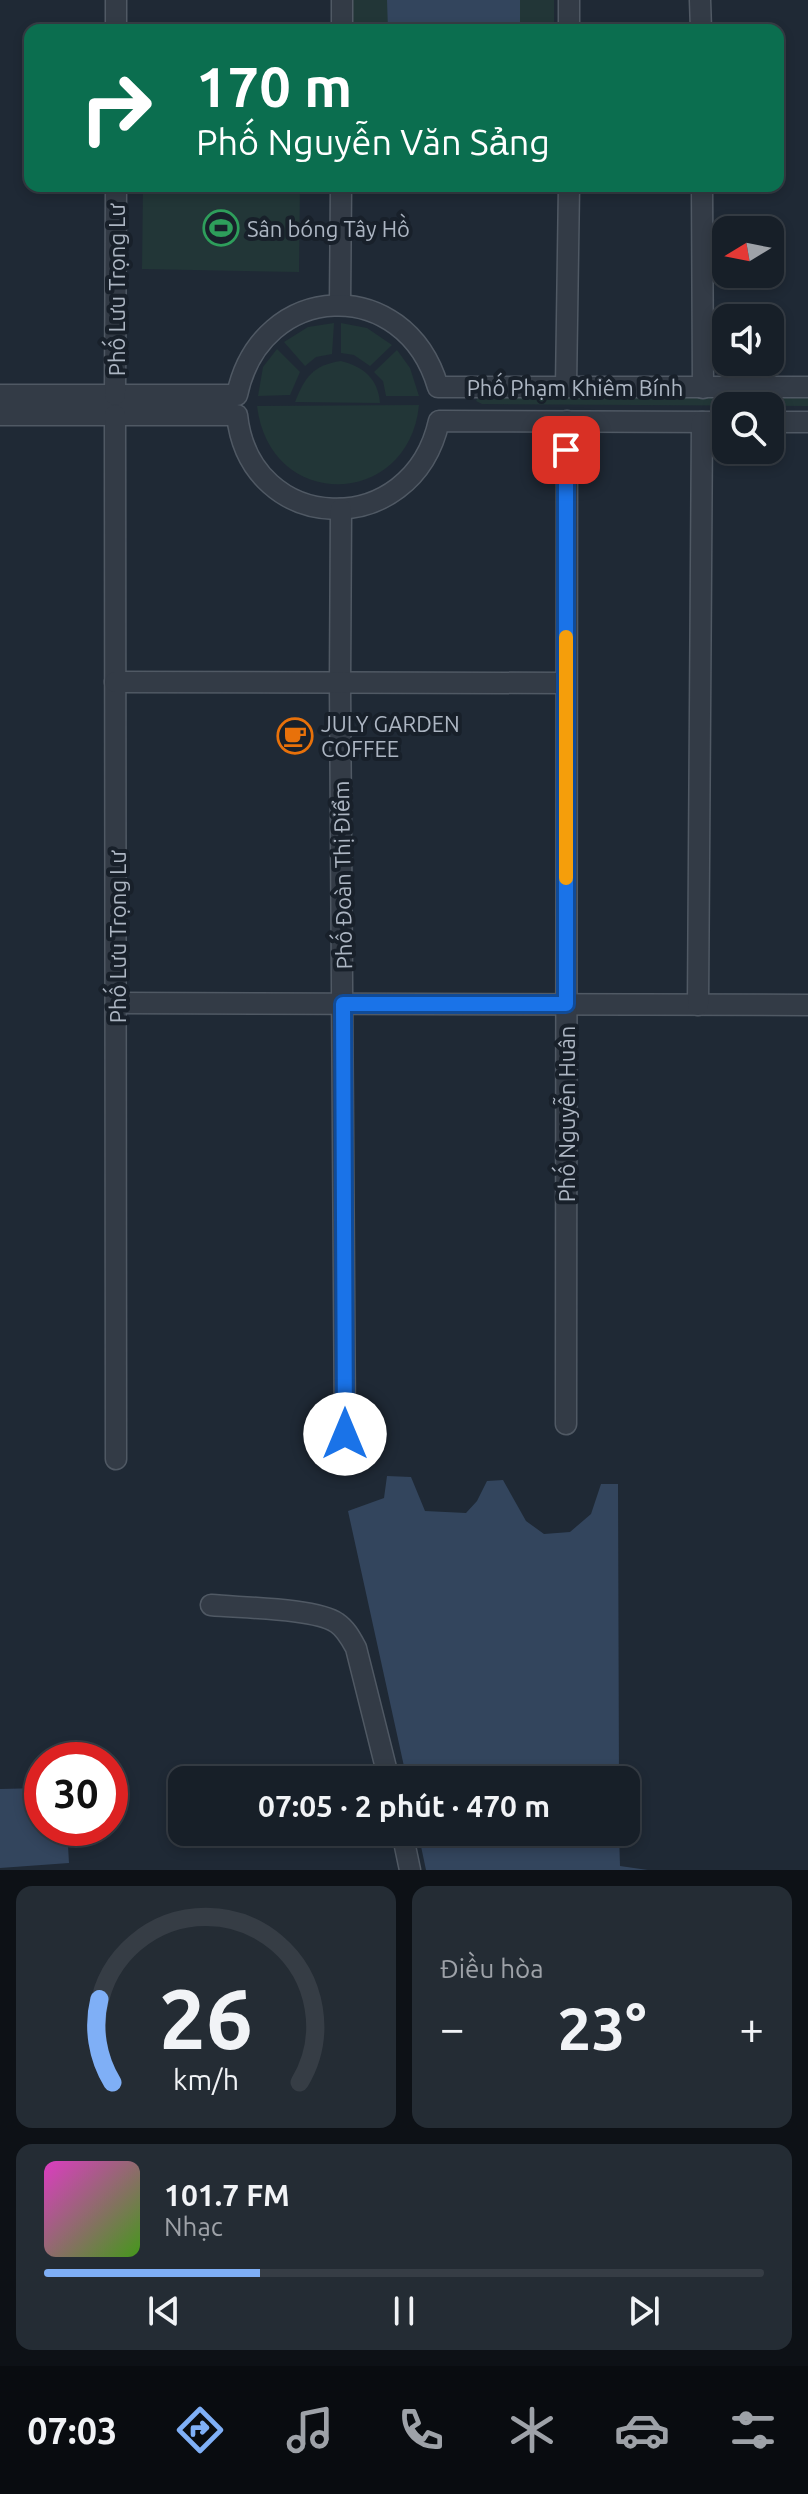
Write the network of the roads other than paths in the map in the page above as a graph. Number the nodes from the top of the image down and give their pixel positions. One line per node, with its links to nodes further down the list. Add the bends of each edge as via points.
1 (116, 0): 5 (street)
2 (342, 0): 6 (street)
3 (569, 0): 7 (street)
4 (700, 0): 8 (street)
5 (116, 24)
6 (342, 24)
7 (569, 24)
8 (701, 24)
9 (116, 192): 18 (street, Phố Lưu Trọng Lư)
10 (341, 192): 13 (street)
11 (569, 192): 14 (street)
12 (702, 192): 16 (street)
13 (340, 305): 14 (street, Phố Phạm Khiêm Bính, via 381,314 407,332 427,357 438,387); 19 (street, via 303,311 263,337 245,364)
14 (566, 387): 16 (street, Phố Phạm Khiêm Bính)
15 (808, 387): 16 (street, Phố Phạm Khiêm Bính)
16 (703, 388)
17 (0, 395): 18 (street)
18 (115, 405): 19 (street); 20 (street); 27 (street, Phố Lưu Trọng Lư)
19 (237, 405): 26 (street, via 247,452 273,486 298,501)
20 (0, 415)
21 (567, 421): 22 (street, Phố Phạm Khiêm Bính); 26 (street, Phố Phạm Khiêm Bính, via 439,421 422,465 400,488 372,503); 28 (street, Phố Nguyễn Huân)
22 (702, 422): 23 (street, Phố Phạm Khiêm Bính); 33 (street)
23 (712, 422)
24 (784, 422): 25 (street)
25 (808, 422)
26 (341, 509): 29 (street, Phố Đoàn Thị Điểm)
27 (115, 682): 29 (street); 30 (street, Phố Lưu Trọng Lư)
28 (566, 683): 29 (street); 32 (street, Phố Nguyễn Huân)
29 (340, 684): 31 (street, Phố Đoàn Thị Điểm)
30 (117, 1003): 31 (street); 37 (street, Phố Lưu Trọng Lư)
31 (343, 1004): 32 (street); 36 (street, Phố Đoàn Thị Điểm)
32 (566, 1004): 33 (street); 35 (street, Phố Nguyễn Huân)
33 (698, 1005): 34 (street)
34 (808, 1005)
35 (566, 1424)
36 (345, 1434)
37 (116, 1459)
38 (211, 1605): 39 (street, via 320,1615 337,1623 356,1648)
39 (386, 1766)
40 (405, 1846): 41 (street)
41 (410, 1870)

